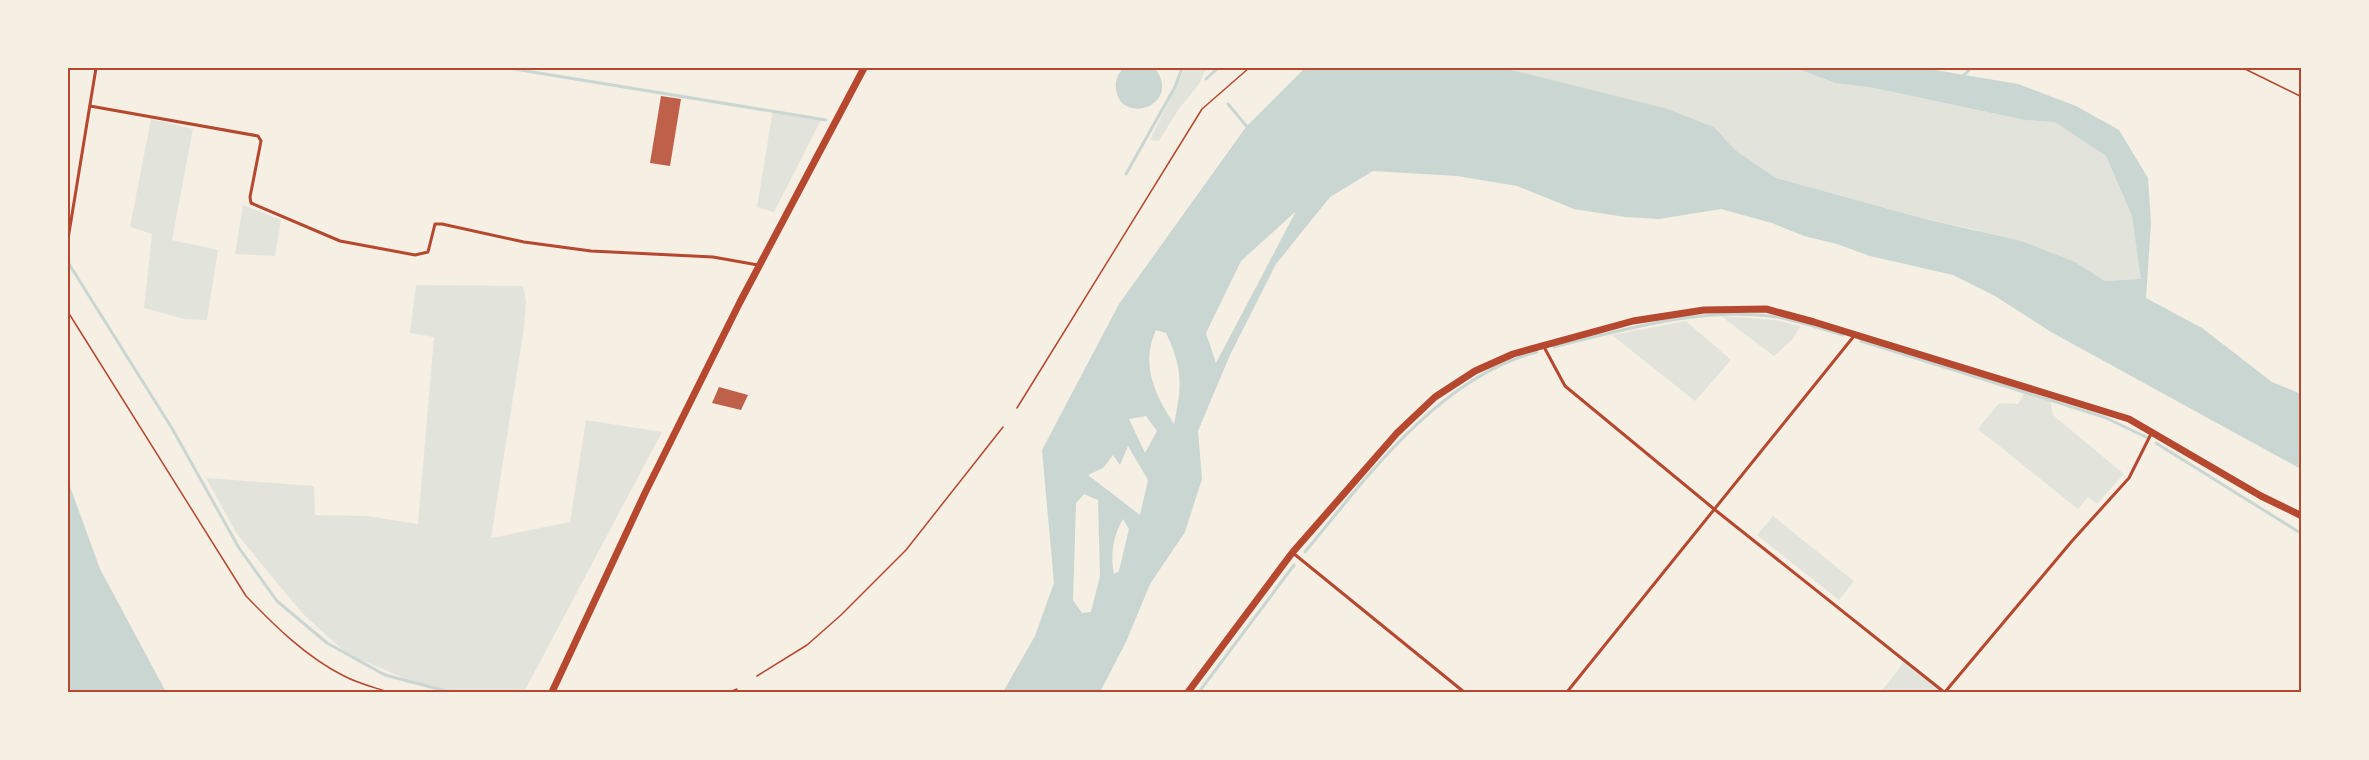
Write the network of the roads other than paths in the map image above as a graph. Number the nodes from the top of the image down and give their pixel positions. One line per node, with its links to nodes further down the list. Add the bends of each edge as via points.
1 (96, 68): 3 (lane)
2 (864, 68): 5 (street)
3 (90, 106): 4 (lane); 5 (lane, via 258,136 261,141 251,202 340,241 415,255 428,252 435,224 441,224 591,252 713,257)
4 (68, 239)
5 (760, 266): 12 (street, via 645,493)
6 (1855, 334): 7 (street, via 1766,309 1704,310 1633,321); 8 (street, via 2129,419); 9 (lane)
7 (1543, 345): 9 (lane, via 1565,386); 11 (street, via 1475,371 1435,398 1397,433)
8 (2152, 432): 10 (street); 16 (lane, via 2129,478)
9 (1714, 509): 15 (lane); 16 (lane)
10 (2301, 516)
11 (1292, 553): 13 (street); 14 (lane)
12 (552, 693)
13 (1188, 693)
14 (1464, 693)
15 (1567, 693)
16 (1944, 693)

